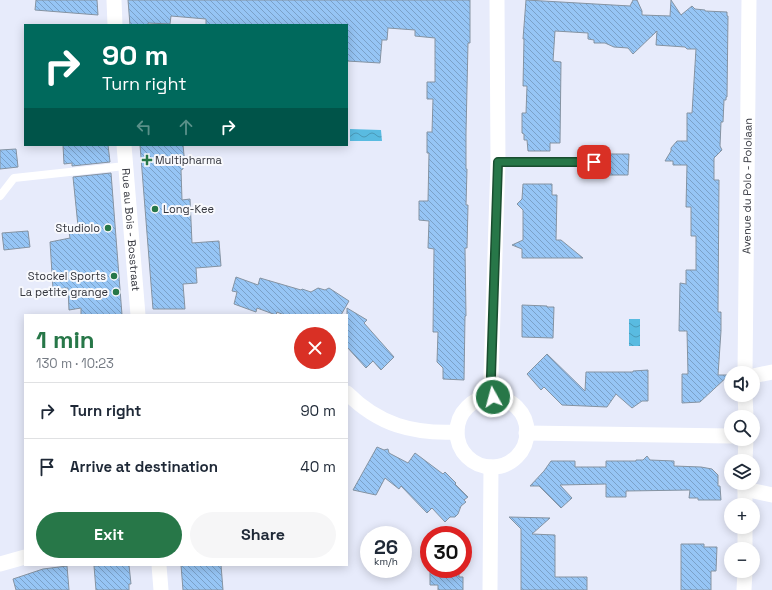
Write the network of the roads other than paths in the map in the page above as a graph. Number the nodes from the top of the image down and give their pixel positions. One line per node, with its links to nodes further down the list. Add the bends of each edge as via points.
1 (114, 0): 4 (street)
2 (497, 0): 6 (street)
3 (749, 0): 11 (street, Avenue du Polo - Pololaan)
4 (115, 24)
5 (124, 146): 8 (street, Rue au Bois - Bosstraat)
6 (498, 162): 7 (lane); 15 (street, via 491,376)
7 (594, 162)
8 (126, 166): 9 (lane, via 14,178); 10 (street, Rue au Bois - Bosstraat)
9 (0, 196)
10 (138, 314)
11 (745, 366)
12 (772, 372): 13 (street)
13 (760, 375)
14 (348, 394): 16 (street, via 382,420 410,429 439,433)
15 (493, 397): 16 (street, via 482,398 471,404 460,417); 17 (street, via 505,400 516,407 524,419)
16 (456, 432): 19 (street, via 461,449 470,459 480,465)
17 (526, 433): 18 (street); 19 (street, via 524,445 511,461 502,466)
18 (724, 436)
19 (491, 467): 27 (street)
20 (757, 490): 21 (street)
21 (772, 495)
22 (24, 557): 23 (street)
23 (0, 564)
24 (159, 566): 26 (street)
25 (744, 578): 28 (street)
26 (161, 590)
27 (490, 590)
28 (744, 590)

